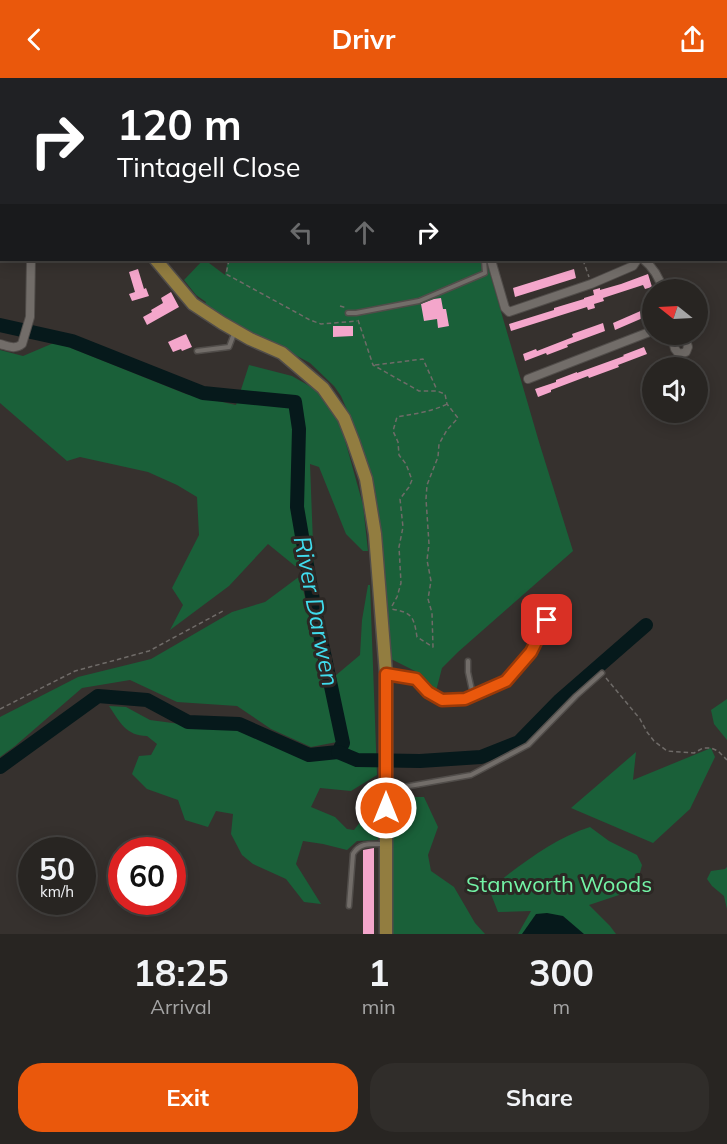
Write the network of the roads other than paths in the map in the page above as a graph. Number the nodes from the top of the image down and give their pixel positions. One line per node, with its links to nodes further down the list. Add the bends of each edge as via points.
1 (31, 261): 11 (street, via 30,317 18,346)
2 (157, 261): 9 (main road, via 193,304)
3 (483, 261): 8 (lane, via 485,273 419,301)
4 (491, 261): 5 (street, via 509,312 591,284)
5 (636, 261)
6 (645, 261): 7 (street)
7 (660, 279)
8 (348, 313)
9 (235, 330): 14 (lane, via 229,346); 19 (main road, via 282,353 323,388 344,418 366,478 375,534)
10 (642, 335): 15 (street)
11 (0, 344)
12 (674, 345): 13 (street, via 679,354 686,352)
13 (687, 345)
14 (197, 351)
15 (528, 379)
16 (547, 620): 20 (street, via 531,652 506,681)
17 (468, 661): 20 (lane)
18 (602, 673): 21 (lane, via 528,745 471,774)
19 (386, 674): 20 (street, via 416,679 442,700); 21 (main road)
20 (474, 696)
21 (386, 790): 22 (main road)
22 (386, 845): 23 (lane, via 367,844 355,850); 24 (main road)
23 (350, 906)
24 (385, 933)

